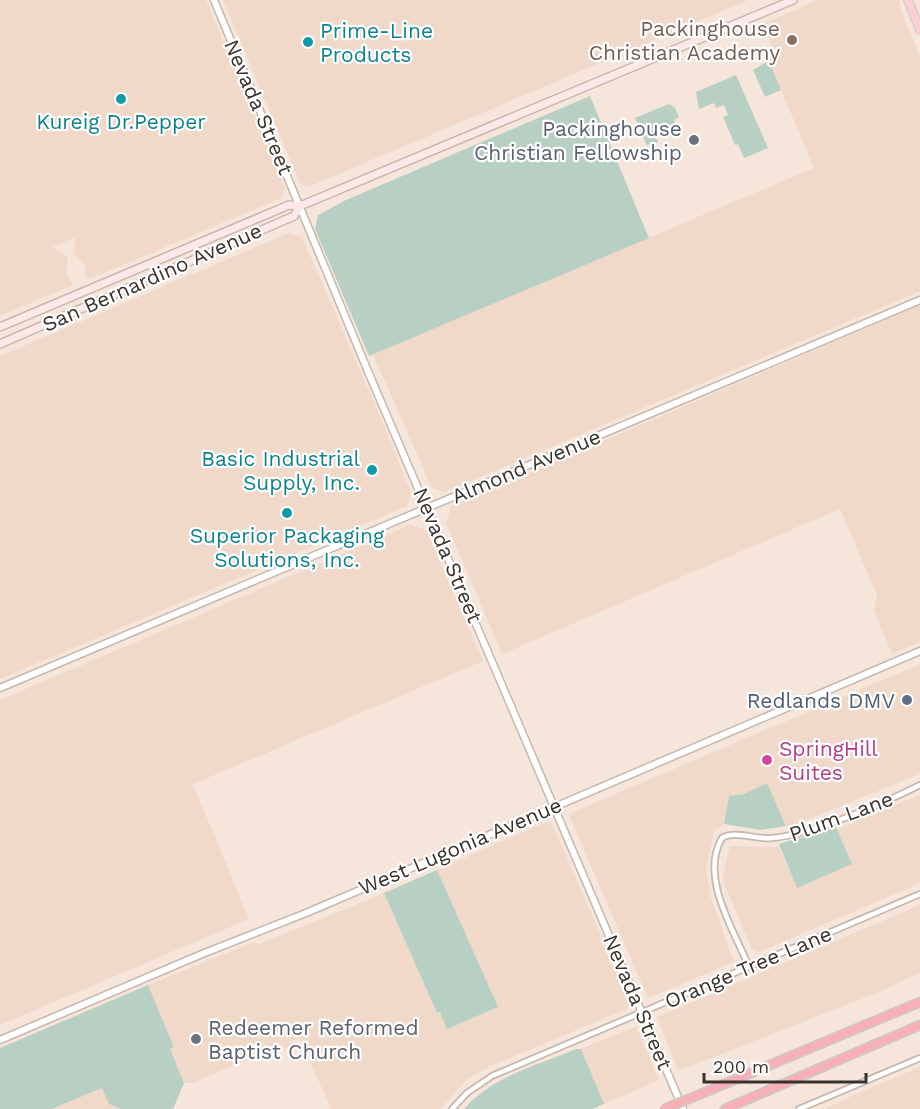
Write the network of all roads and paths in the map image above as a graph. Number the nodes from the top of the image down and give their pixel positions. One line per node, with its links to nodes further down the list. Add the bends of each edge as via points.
1 (214, 0): 7 (street, Nevada Street)
2 (793, 0): 7 (main road, San Bernardino Avenue)
3 (908, 0): 4 (main road)
4 (911, 9): 5 (main road); 6 (main road)
5 (920, 20)
6 (920, 30)
7 (300, 206): 9 (main road, San Bernardino Avenue, via 289,205); 10 (main road, San Bernardino Avenue, via 294,216); 11 (street, Nevada Street)
8 (920, 300): 11 (street, Almond Avenue)
9 (0, 327)
10 (0, 344)
11 (428, 508): 13 (street, Almond Avenue); 15 (street, Nevada Street)
12 (920, 651): 15 (street, West Lugonia Avenue)
13 (0, 688)
14 (920, 785): 17 (street, Plum Lane, via 786,837 724,836 715,865 717,886)
15 (555, 806): 20 (street, Nevada Street); 23 (street, West Lugonia Avenue)
16 (920, 894): 17 (street, Orange Tree Lane)
17 (749, 967): 20 (street, Orange Tree Lane)
18 (920, 996): 21 (highway)
19 (920, 1002): 21 (highway)
20 (642, 1012): 25 (street, Orange Tree Lane, via 492,1076); 27 (street, Nevada Street)
21 (871, 1024): 26 (highway, bridge)
22 (920, 1026): 28 (highway)
23 (0, 1040)
24 (920, 1058): 29 (street)
25 (452, 1109)
26 (664, 1109)
27 (683, 1109)
28 (725, 1109)
29 (799, 1109)

